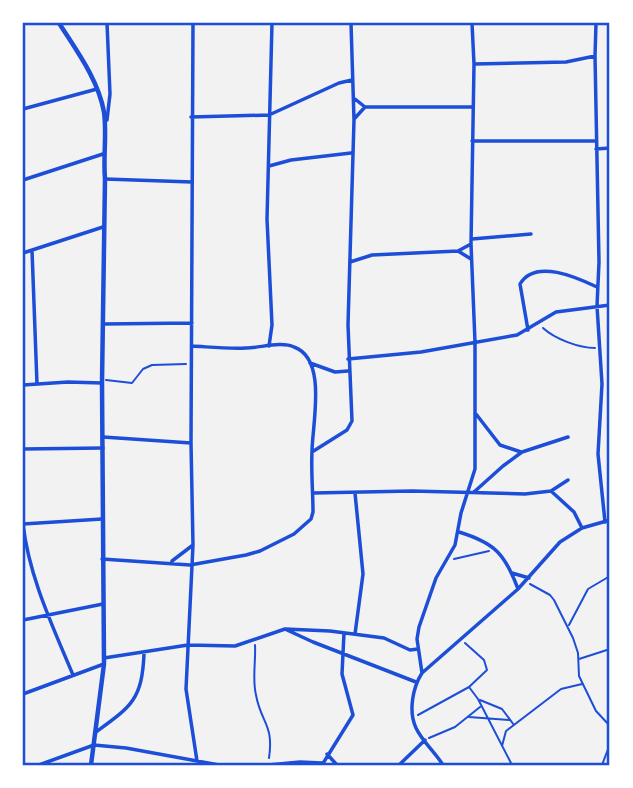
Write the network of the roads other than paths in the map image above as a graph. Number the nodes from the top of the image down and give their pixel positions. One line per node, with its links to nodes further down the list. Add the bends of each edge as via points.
1 (59, 23): 11 (street)
2 (107, 23): 19 (street, via 110,94)
3 (193, 23): 17 (street)
4 (272, 23): 16 (street)
5 (351, 23): 10 (street)
6 (471, 23): 9 (street)
7 (596, 23): 8 (street)
8 (595, 56): 9 (street, via 566,62); 21 (street)
9 (474, 64): 14 (street)
10 (352, 80): 12 (street); 16 (street)
11 (97, 89): 15 (street); 19 (street)
12 (354, 99): 13 (street); 18 (street)
13 (365, 107): 14 (street); 18 (street)
14 (472, 107): 20 (street)
15 (23, 108)
16 (269, 115): 17 (street); 26 (street)
17 (191, 117): 29 (street)
18 (354, 120): 24 (street)
19 (105, 129): 25 (street)
20 (472, 141): 21 (street); 32 (street)
21 (596, 141): 23 (street)
22 (610, 148): 23 (street)
23 (596, 149): 38 (street)
24 (351, 153): 26 (street); 37 (street)
25 (103, 154): 27 (street); 28 (street)
26 (269, 166): 46 (street)
27 (105, 179): 29 (street); 30 (street)
28 (23, 180)
29 (192, 182): 41 (street)
30 (103, 227): 33 (street); 42 (street)
31 (531, 234): 32 (street)
32 (472, 242): 34 (street); 36 (street)
33 (32, 250): 35 (street); 51 (street)
34 (458, 251): 36 (street); 37 (street, via 372,255)
35 (23, 253)
36 (472, 260): 44 (street)
37 (349, 262): 47 (street)
38 (598, 287): 40 (street); 43 (street, via 558,273 530,274 520,284)
39 (610, 305): 40 (street)
40 (597, 306): 43 (street, via 556,312); 68 (street, via 602,384 598,454)
41 (192, 323): 42 (street); 45 (street)
42 (103, 324): 50 (street)
43 (527, 330): 44 (street)
44 (475, 342): 47 (street); 53 (street)
45 (192, 346): 46 (street); 56 (street)
46 (269, 346): 48 (street, via 296,347)
47 (348, 359): 49 (street)
48 (310, 363): 49 (street, via 335,372); 59 (street, via 316,386)
49 (348, 371): 59 (street, via 352,425)
50 (102, 381): 51 (street); 54 (street)
51 (37, 384): 52 (street)
52 (23, 385)
53 (475, 412): 60 (street, via 500,445); 65 (street, via 475,469)
54 (103, 437): 56 (street); 57 (street)
55 (568, 437): 60 (street)
56 (191, 443): 72 (street)
57 (103, 448): 58 (street); 66 (street)
58 (23, 449)
59 (312, 452): 63 (street)
60 (522, 452): 65 (street)
61 (568, 480): 62 (street)
62 (551, 491): 65 (street); 70 (street, via 574,512)
63 (313, 493): 64 (street); 75 (street, via 311,519 294,534 260,551)
64 (355, 493): 65 (street); 84 (street, via 363,574)
65 (470, 493): 71 (street)
66 (102, 519): 69 (street); 73 (street)
67 (610, 520): 68 (street)
68 (605, 522): 70 (street)
69 (23, 524): 80 (street)
70 (582, 528): 77 (street, via 560,542)
71 (459, 532): 76 (street, via 496,549); 86 (street, via 424,610)
72 (193, 545): 74 (street); 75 (street)
73 (102, 559): 74 (street); 79 (street)
74 (171, 562): 75 (street)
75 (190, 565): 85 (street)
76 (512, 573): 77 (street); 78 (street)
77 (527, 580): 78 (street)
78 (519, 589): 90 (street)
79 (104, 604): 80 (street); 89 (street)
80 (46, 614): 81 (street); 91 (street)
81 (23, 620)
82 (285, 629): 83 (street); 85 (street, via 235,646); 88 (street)
83 (344, 633): 84 (street); 88 (street)
84 (355, 634): 86 (street)
85 (188, 645): 87 (street); 98 (street, via 186,703)
86 (418, 649): 90 (street)
87 (144, 653): 89 (street); 94 (street, via 143,679 133,702)
88 (343, 653): 92 (street); 97 (street, via 345,688 353,715)
89 (104, 661): 91 (street); 94 (street)
90 (422, 673): 92 (street)
91 (73, 676): 93 (street)
92 (416, 682): 95 (street, via 414,718)
93 (23, 694)
94 (96, 732): 96 (street)
95 (425, 740): 106 (street); 107 (street)
96 (94, 745): 98 (street); 101 (street); 102 (street)
97 (327, 754): 100 (street); 105 (street)
98 (197, 761): 99 (street)
99 (208, 764): 103 (street)
100 (322, 764): 104 (street)
101 (38, 765)
102 (91, 765)
103 (219, 765)
104 (268, 765)
105 (337, 765)
106 (399, 765)
107 (443, 765)

